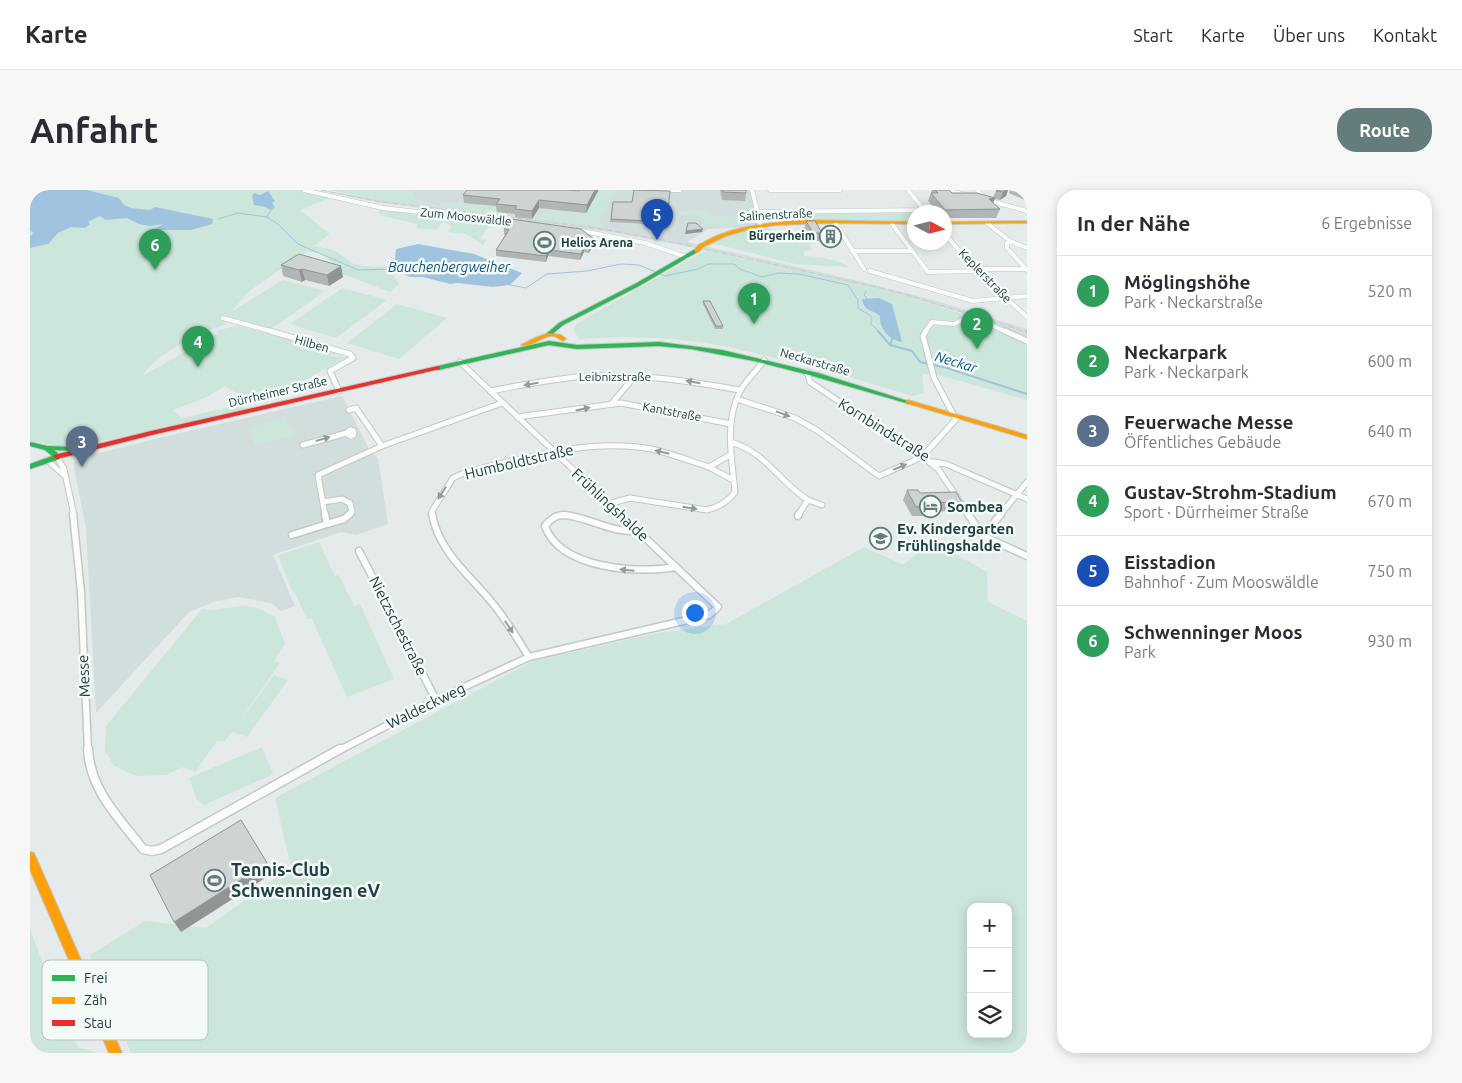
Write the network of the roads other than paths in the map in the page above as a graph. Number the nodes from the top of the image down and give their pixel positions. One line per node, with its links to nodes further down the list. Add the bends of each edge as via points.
1 (304, 190): 20 (street, Zum Mooswäldle, via 382,207)
2 (648, 190): 3 (street)
3 (680, 190)
4 (752, 190): 16 (street)
5 (770, 190): 6 (street)
6 (840, 190)
7 (908, 190): 13 (street)
8 (943, 190): 10 (street)
9 (977, 190): 12 (street)
10 (970, 196)
11 (978, 198): 12 (street)
12 (987, 200): 15 (street)
13 (921, 205)
14 (907, 211): 16 (street, Salinenstraße)
15 (1027, 211)
16 (758, 212): 24 (street)
17 (987, 222): 18 (main road); 19 (main road); 26 (street)
18 (1027, 222)
19 (952, 223)
20 (525, 224)
21 (836, 224): 22 (main road, Salinenstraße); 24 (main road, Salinenstraße); 29 (street)
22 (892, 224): 23 (main road, Salinenstraße); 30 (street)
23 (907, 224)
24 (761, 226): 31 (main road, Salinenstraße, via 723,233)
25 (574, 229): 31 (street, via 645,243)
26 (1010, 241): 28 (street); 34 (street, via 1007,248)
27 (952, 242): 33 (street, Keplerstraße)
28 (1027, 248)
29 (852, 251): 30 (street); 32 (street)
30 (911, 251): 33 (street, via 928,272)
31 (686, 257): 40 (main road, Salinenstraße)
32 (864, 269)
33 (976, 270): 34 (street); 37 (street, Keplerstraße)
34 (1027, 270)
35 (870, 271): 37 (street, via 976,301)
36 (1027, 296): 37 (street)
37 (1004, 298): 38 (street, Keplerstraße)
38 (1027, 317)
39 (223, 318): 50 (street, Hilben, via 350,354 353,358 330,371)
40 (573, 319): 41 (main road, via 564,329); 42 (main road, Salinenstraße, via 554,328)
41 (563, 338): 42 (main road, Neckarstraße, via 556,334); 44 (main road, Neckarstraße)
42 (549, 340): 44 (main road, Neckarstraße, via 564,347); 46 (main road, Dürrheimer Straße)
43 (1027, 341): 57 (street, via 974,318 954,324 934,321 926,328 928,364)
44 (590, 344): 45 (main road, Neckarstraße, via 675,345)
45 (764, 360): 47 (main road, Neckarstraße); 49 (street)
46 (460, 362): 50 (main road, Dürrheimer Straße); 51 (street, Frühlingshalde)
47 (807, 372): 57 (main road, Neckarstraße); 70 (street, Kornbindstraße, via 810,382)
48 (635, 376): 49 (street, Leibnizstraße, one-way to 48, via 672,378); 51 (street, Leibnizstraße, one-way to 51, via 588,376); 54 (street, Kantstraße)
49 (741, 390): 52 (street)
50 (339, 391): 66 (main road, Dürrheimer Straße)
51 (490, 391): 53 (street, Frühlingshalde)
52 (737, 399): 58 (street); 70 (street, one-way to 70, via 803,422 879,476)
53 (502, 403): 56 (street, Frühlingshalde); 64 (street, via 419,430)
54 (612, 403): 56 (street, Kantstraße, one-way to 54); 58 (street, Kantstraße)
55 (349, 410): 64 (street, via 356,408)
56 (517, 417): 67 (street, Frühlingshalde)
57 (956, 417): 60 (main road, Neckarstraße); 70 (street)
58 (731, 424): 61 (street)
59 (347, 433): 62 (street, one-way to 59)
60 (1027, 437)
61 (731, 442): 68 (street); 80 (street, via 765,457 790,488)
62 (303, 445)
63 (30, 446): 65 (main road); 71 (main road)
64 (382, 446): 81 (street, via 318,475)
65 (47, 448): 66 (main road); 69 (main road)
66 (83, 449): 69 (main road, Dürrheimer Straße)
67 (553, 451): 74 (street, Humboldtstraße, one-way to 67, via 675,454 631,446 605,445); 82 (street, Frühlingshalde); 93 (street, Humboldtstraße, one-way to 93, via 452,478 432,511 441,542 495,606)
68 (730, 455): 74 (street); 76 (street)
69 (57, 457): 71 (main road, Dürrheimer Straße); 75 (street, Messe)
70 (922, 457): 72 (street, Kornbindstraße)
71 (46, 460): 73 (main road, Dürrheimer Straße); 75 (street)
72 (928, 461): 78 (street, Kornbindstraße, via 946,464); 88 (street, via 938,469)
73 (30, 466)
74 (709, 467): 76 (street, Humboldtstraße)
75 (66, 477): 95 (street, Messe, via 73,509 81,592 89,763 100,794 143,849)
76 (733, 480): 82 (street, one-way to 76, via 630,498 707,510 730,500 735,492)
77 (1027, 482): 78 (street)
78 (1017, 495): 79 (street, Kornbindstraße); 88 (street)
79 (1027, 499)
80 (808, 500): 83 (street); 84 (street)
81 (323, 502): 85 (street); 85 (street, via 342,500 350,503 352,512 344,519)
82 (608, 504): 86 (street, Frühlingshalde)
83 (822, 505)
84 (798, 516)
85 (327, 524): 87 (street)
86 (637, 531): 91 (street, Frühlingshalde); 91 (street, one-way to 86, via 635,570 598,565 560,547 547,535 545,528 553,517 563,515 624,532)
87 (292, 535)
88 (983, 536): 90 (street)
89 (359, 552): 94 (street, Nietzschestraße)
90 (1027, 556)
91 (675, 567): 92 (street, Frühlingshalde)
92 (718, 607): 93 (street, Waldeckweg, via 709,615)
93 (529, 657): 94 (street, Waldeckweg)
94 (436, 700): 95 (street, Waldeckweg, via 346,746 164,848)
95 (152, 851)
96 (30, 857): 97 (main road)
97 (75, 960)
98 (111, 1040): 99 (main road)
99 (116, 1053)

